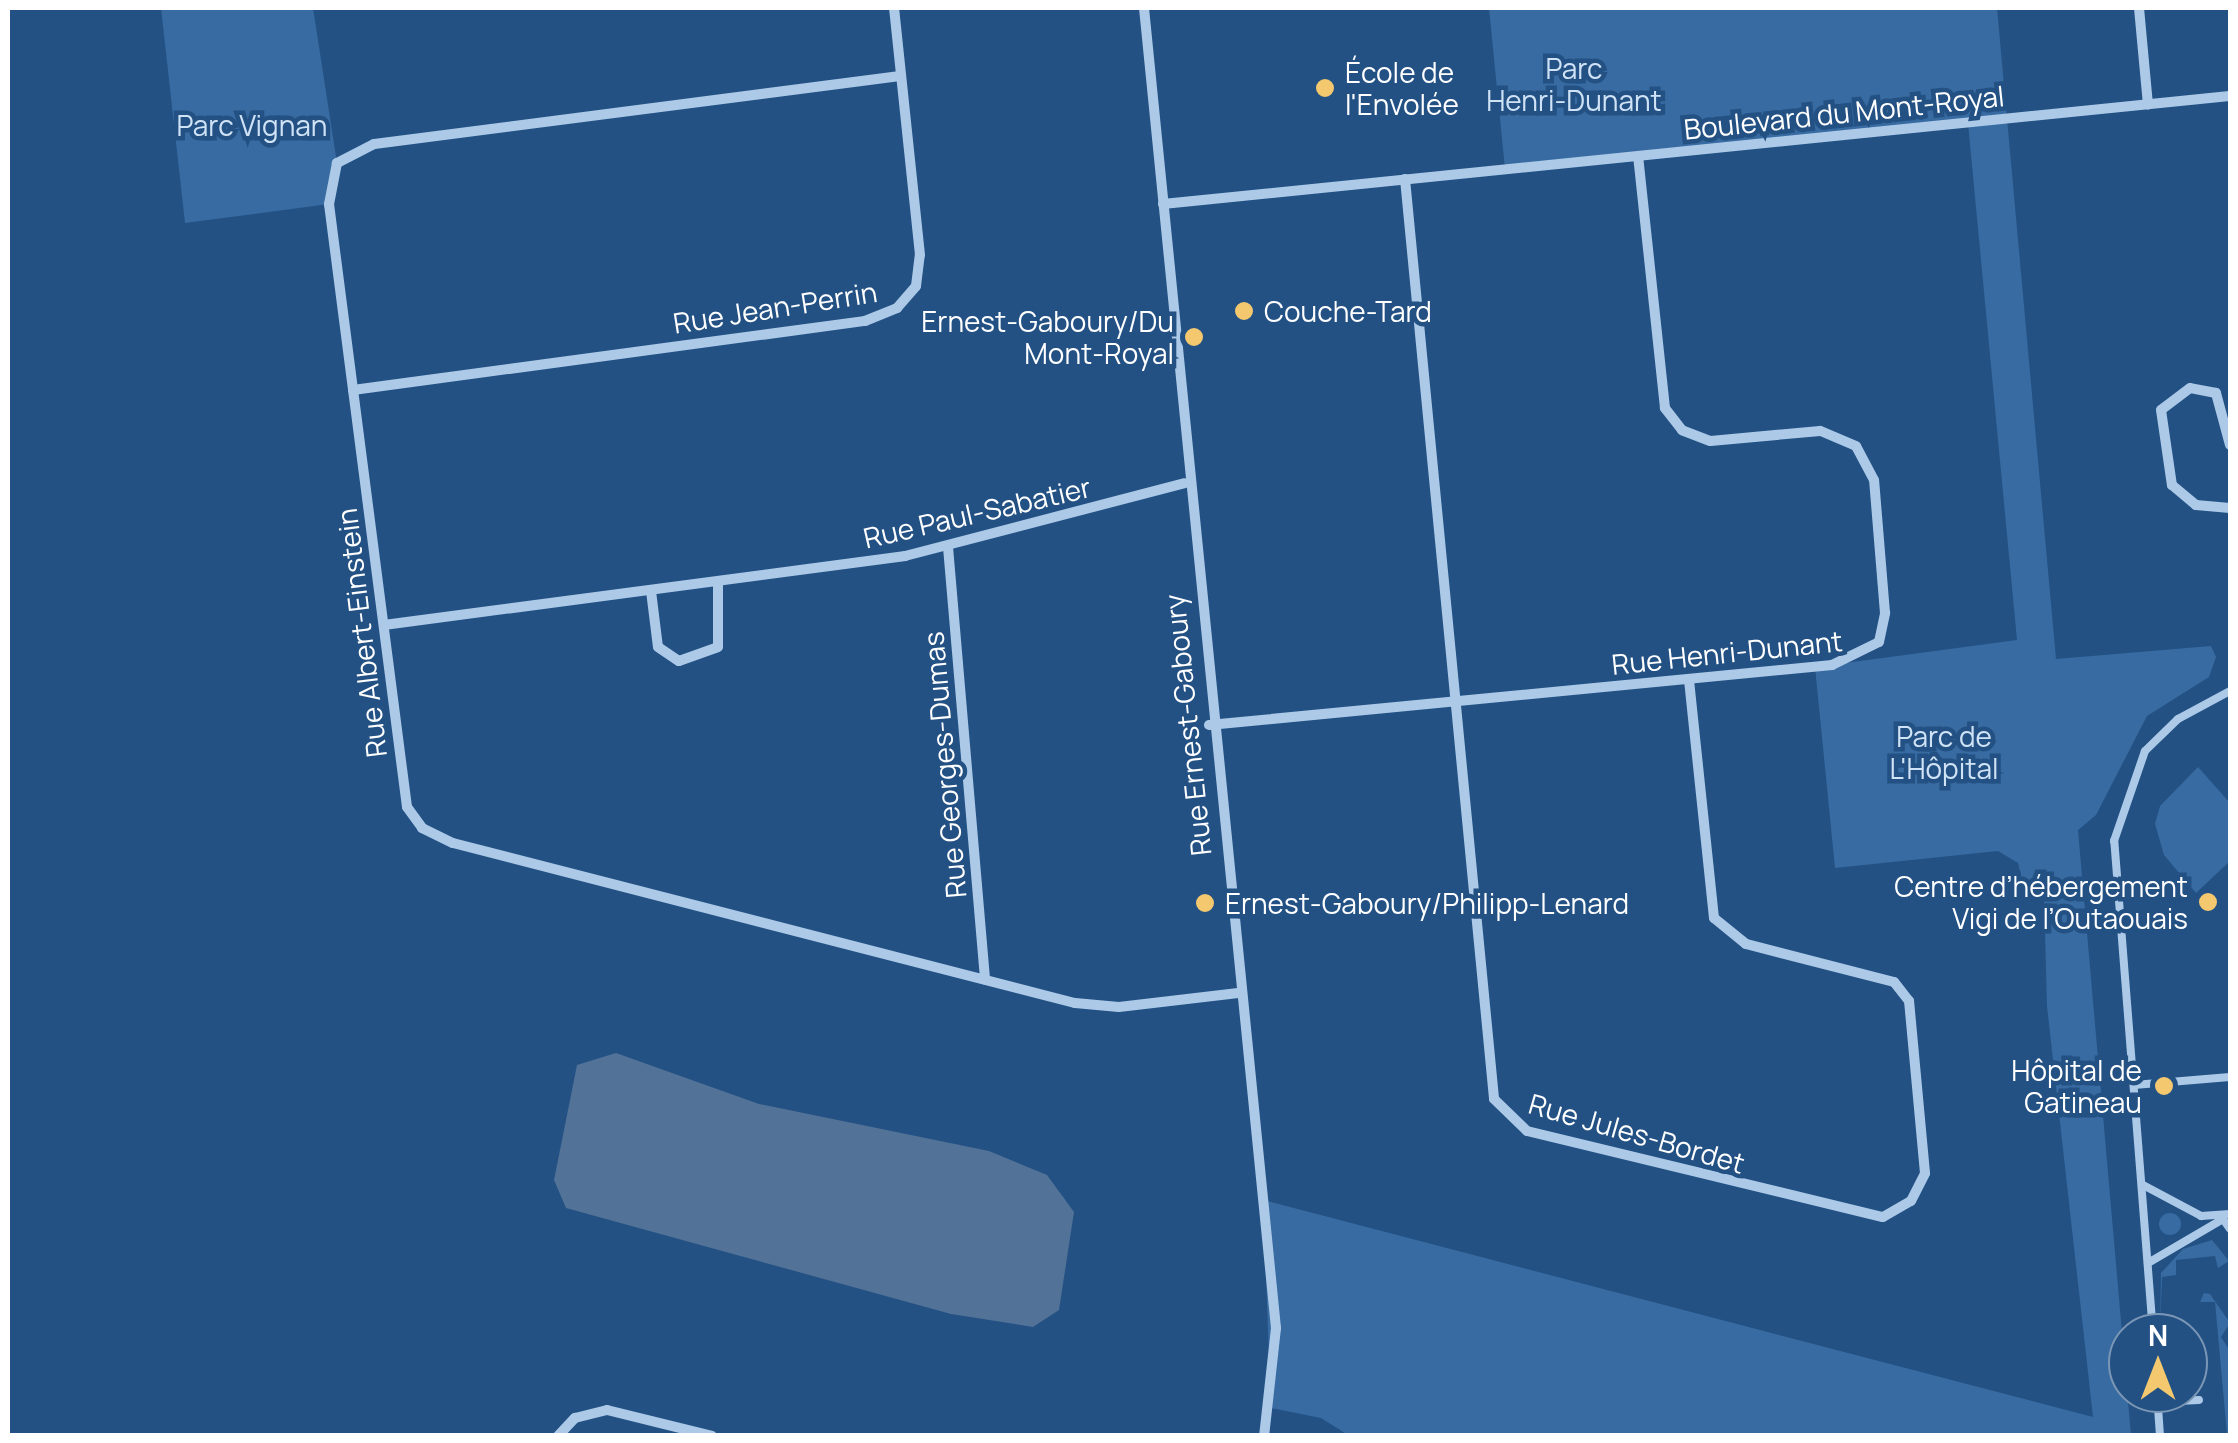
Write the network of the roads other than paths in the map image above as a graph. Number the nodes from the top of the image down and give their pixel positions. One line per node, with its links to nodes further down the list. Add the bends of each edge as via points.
1 (894, 8): 4 (street, Rue Jean-Perrin)
2 (1144, 8): 9 (street, Rue Ernest-Gaboury)
3 (2140, 8): 6 (street)
4 (900, 76): 10 (street, Rue Jean-Perrin, via 920,255 916,286 897,308 865,321); 10 (street, Rue Albert-Einstein, via 349,153 328,188)
5 (2230, 96): 6 (street, Boulevard du Mont-Royal)
6 (2148, 104): 7 (street, Boulevard du Mont-Royal)
7 (1638, 156): 8 (street, Boulevard du Mont-Royal); 18 (street, Rue Henri-Dunant, via 1662,393 1672,421 1710,441 1829,432 1856,446 1874,480 1885,613 1872,650 1848,663)
8 (1405, 179): 9 (street, Boulevard du Mont-Royal); 20 (street, Rue Jules-Bordet)
9 (1164, 204): 12 (street, Rue Ernest-Gaboury)
10 (353, 390): 17 (street, Rue Albert-Einstein)
11 (2230, 445): 13 (street, via 2216,393 2190,388 2160,410 2172,485 2196,506)
12 (1185, 484): 14 (street, Rue Paul-Sabatier); 21 (street, Rue Ernest-Gaboury)
13 (2230, 508)
14 (948, 548): 15 (street, Rue Paul-Sabatier); 22 (street, Rue Georges-Dumas)
15 (718, 584): 16 (street, Rue Paul-Sabatier); 16 (street, via 718,647 679,660 658,646)
16 (651, 592): 17 (street, Rue Paul-Sabatier)
17 (384, 625): 22 (street, Rue Albert-Einstein, via 403,792 433,836)
18 (1688, 680): 20 (street, Rue Henri-Dunant); 20 (street, Rue Jules-Bordet, via 1714,918 1746,944 1894,982 1910,1002 1925,1173 1911,1201 1883,1217 1527,1131 1501,1112 1490,1080)
19 (2230, 691): 25 (lane, via 2152,743 2117,816)
20 (1454, 702): 21 (street, Rue Henri-Dunant)
21 (1209, 725): 23 (street, Rue Ernest-Gaboury)
22 (984, 979): 23 (street, Rue Albert-Einstein, via 1095,1007)
23 (1238, 994): 33 (street, Rue Ernest-Gaboury, via 1276,1328)
24 (2230, 1078): 25 (lane)
25 (2134, 1085): 26 (lane)
26 (2143, 1185): 27 (lane); 29 (lane)
27 (2227, 1216): 28 (lane); 29 (lane)
28 (2230, 1229)
29 (2148, 1263): 30 (lane)
30 (2152, 1313)
31 (558, 1436): 32 (street, via 575,1418 607,1410)
32 (712, 1436)
33 (1264, 1436)

